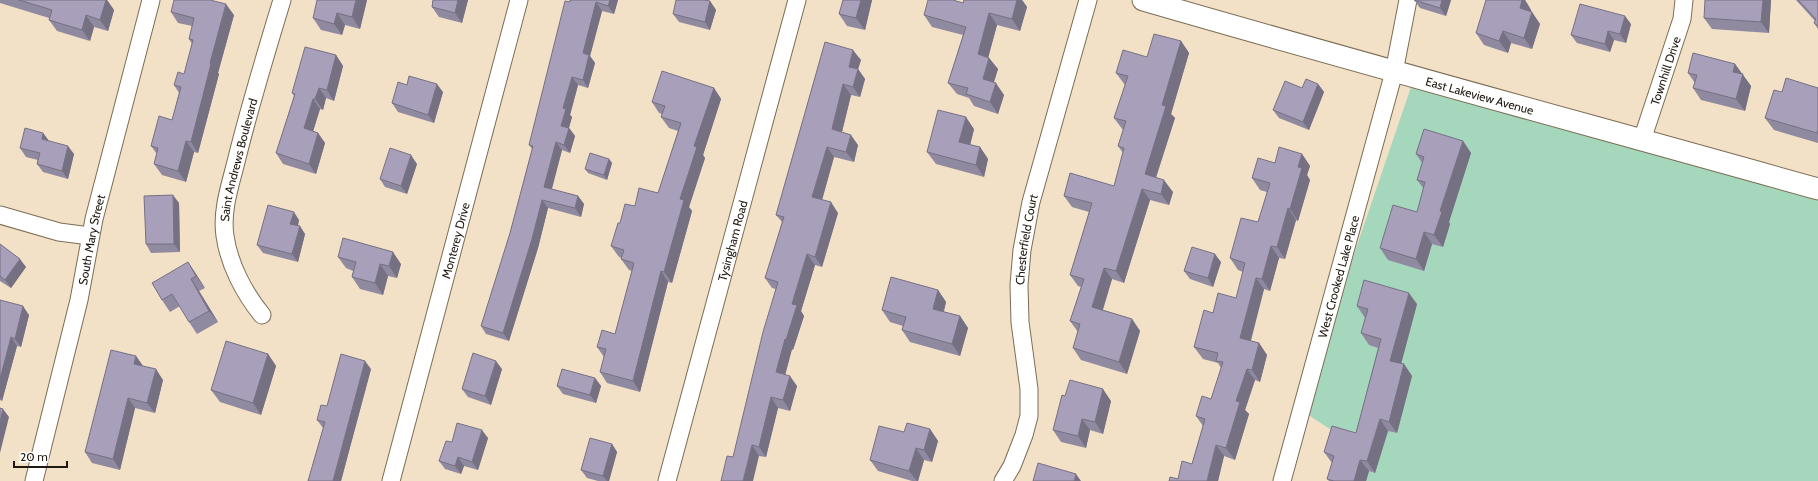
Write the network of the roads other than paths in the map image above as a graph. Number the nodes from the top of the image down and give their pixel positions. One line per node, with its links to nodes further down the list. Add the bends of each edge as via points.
1 (151, 0): 13 (street, South Mary Street)
2 (282, 0): 14 (street, Saint Andrews Boulevard, via 249,107 224,217 225,236 231,260 242,286)
3 (519, 0): 16 (street, Monterey Drive)
4 (797, 0): 17 (street, Tysingham Road)
5 (1088, 0): 18 (street, Chesterfield Court, via 1031,202 1022,250 1019,285 1020,322 1029,389 1029,416 1012,466)
6 (1143, 0): 9 (street, East Lakeview Avenue)
7 (1408, 0): 9 (street, West Crooked Lake Place)
8 (1684, 0): 10 (street, Townhill Drive, via 1682,19)
9 (1394, 72): 10 (street, East Lakeview Avenue); 19 (street, West Crooked Lake Place)
10 (1642, 140): 11 (street, East Lakeview Avenue)
11 (1818, 189)
12 (0, 215): 13 (street, via 59,232)
13 (90, 236): 15 (street, South Mary Street, via 78,300)
14 (262, 315)
15 (34, 481)
16 (391, 481)
17 (667, 481)
18 (1003, 481)
19 (1282, 481)

